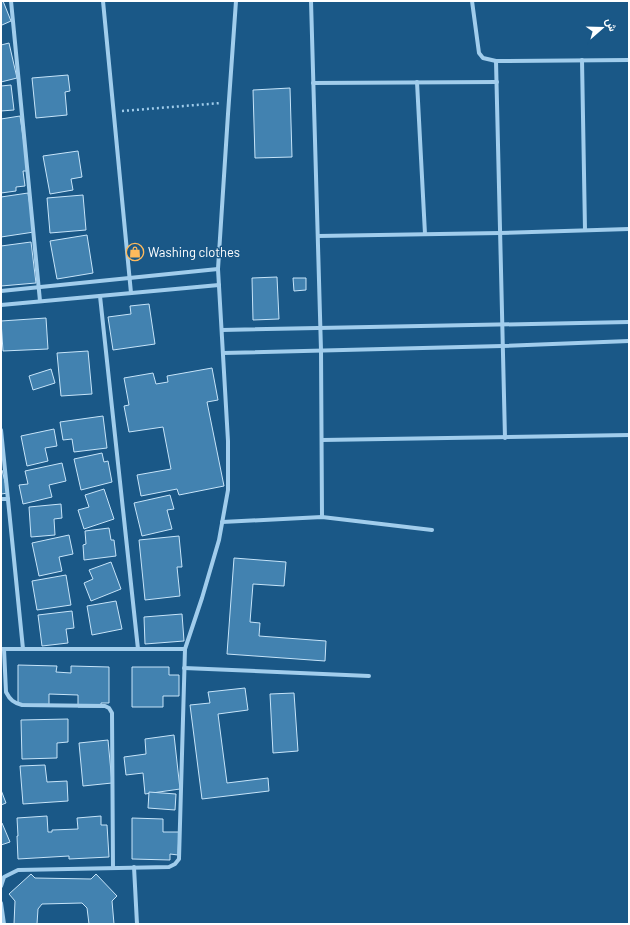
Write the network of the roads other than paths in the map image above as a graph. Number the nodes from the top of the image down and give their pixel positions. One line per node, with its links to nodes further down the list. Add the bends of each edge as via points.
1 (11, 1): 20 (street)
2 (103, 1): 18 (street)
3 (236, 1): 17 (street)
4 (311, 1): 11 (street)
5 (472, 1): 8 (street, via 479,53 483,58)
6 (582, 60): 7 (street); 8 (street); 13 (street)
7 (629, 60)
8 (496, 61): 10 (street)
9 (417, 82): 10 (street); 11 (street); 15 (street)
10 (497, 82): 14 (street)
11 (313, 83): 16 (street)
12 (629, 229): 13 (street)
13 (585, 230): 14 (street)
14 (500, 233): 15 (street); 27 (street)
15 (424, 234): 16 (street)
16 (318, 236): 28 (street)
17 (218, 269): 18 (street); 19 (street)
18 (130, 278): 20 (street); 22 (street)
19 (219, 285): 22 (street); 29 (street)
20 (39, 287): 21 (street); 24 (street)
21 (1, 291)
22 (131, 293): 23 (street)
23 (100, 296): 24 (street); 45 (street)
24 (40, 301): 25 (street)
25 (1, 305)
26 (629, 322): 27 (street)
27 (502, 324): 28 (street); 31 (street)
28 (320, 328): 29 (street); 32 (street)
29 (222, 330): 33 (street)
30 (629, 341): 31 (street)
31 (502, 346): 32 (street); 36 (street)
32 (321, 350): 33 (street); 37 (street)
33 (223, 353): 41 (street, via 228,490)
34 (1, 430): 38 (street)
35 (629, 435): 36 (street)
36 (504, 438): 37 (street)
37 (322, 440): 40 (street)
38 (8, 498): 39 (street); 44 (street)
39 (1, 499)
40 (322, 517): 41 (street); 42 (street)
41 (222, 522): 46 (street, via 202,598)
42 (432, 530)
43 (2, 649): 44 (street); 50 (street, via 6,692 15,703 104,706 112,714)
44 (23, 649): 45 (street)
45 (138, 649): 46 (street)
46 (184, 649): 47 (street)
47 (184, 668): 48 (street); 49 (street, via 179,859 169,867)
48 (369, 676)
49 (134, 867): 50 (street); 54 (street)
50 (113, 868): 51 (street, via 18,870 4,877)
51 (1, 886)
52 (1, 903): 53 (street)
53 (4, 924)
54 (137, 924)

